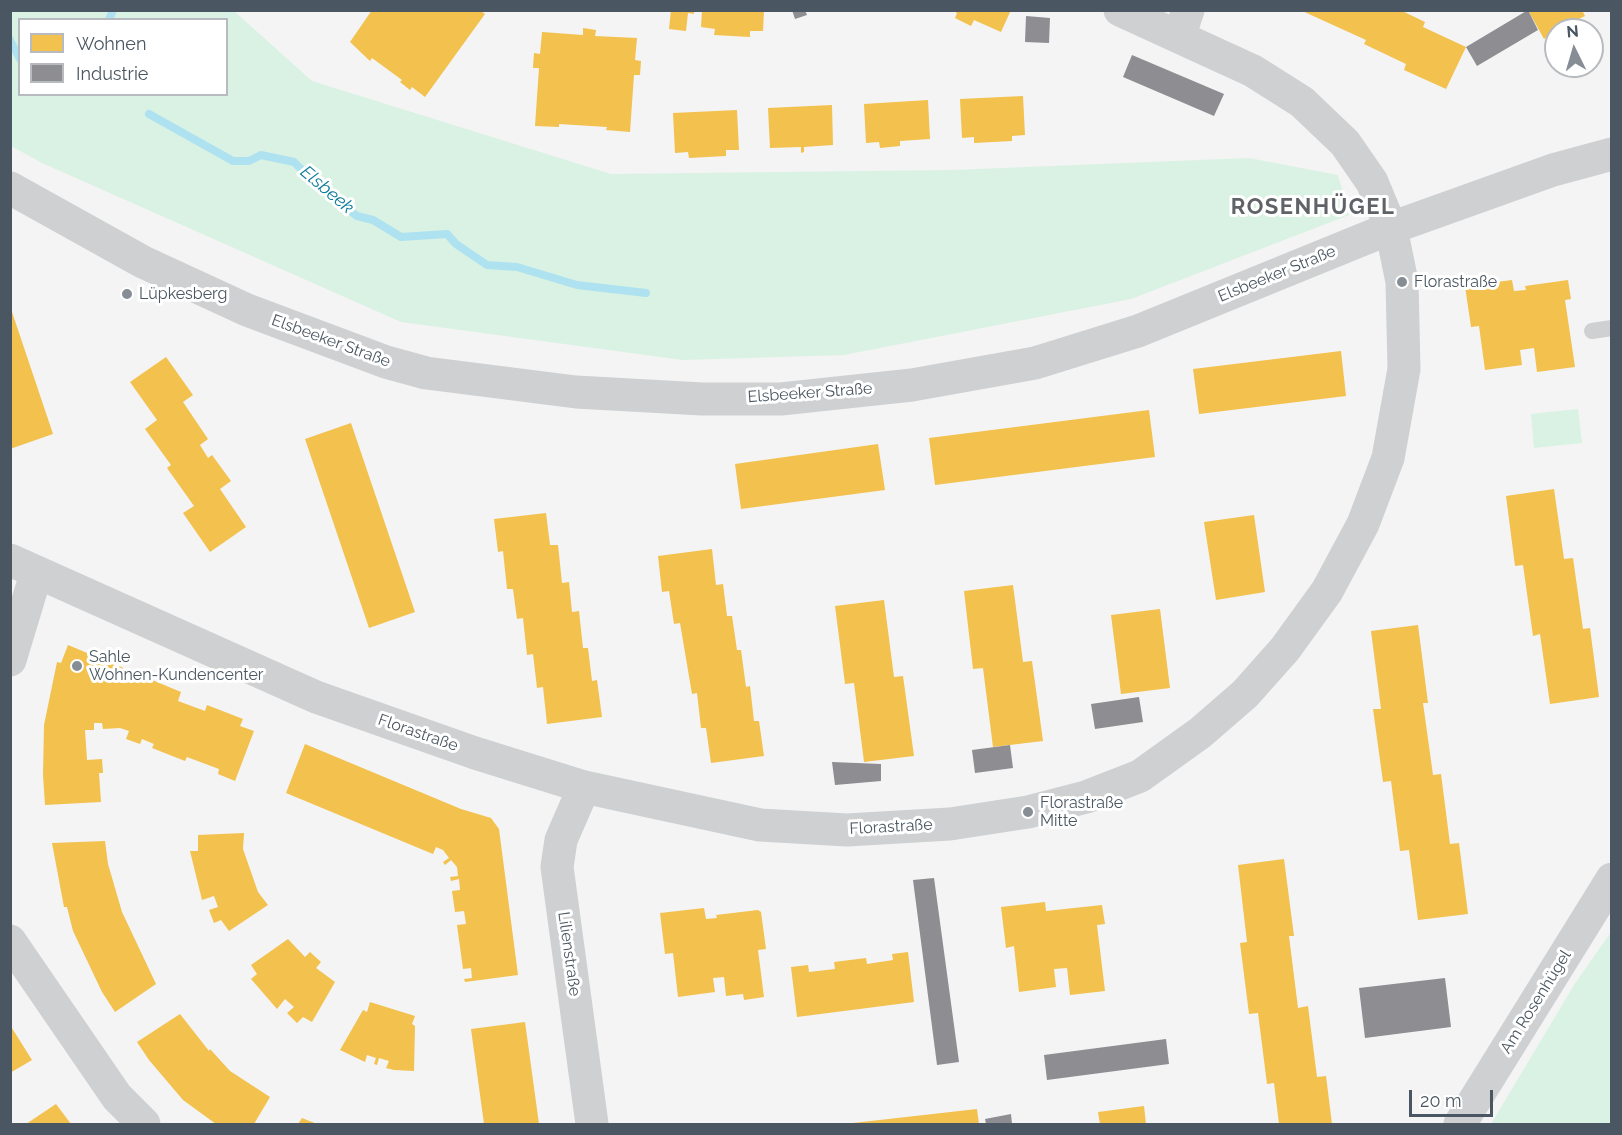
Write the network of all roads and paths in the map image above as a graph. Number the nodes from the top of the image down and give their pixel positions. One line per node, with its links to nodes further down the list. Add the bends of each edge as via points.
1 (1120, 10): 2 (street, Florastraße)
2 (1183, 24): 5 (street, Florastraße, via 1302,102 1346,143 1372,182)
3 (1611, 154): 5 (street, Elsbeeker Straße, via 1553,170)
4 (10, 188): 5 (street, Elsbeeker Straße, via 143,262 247,310 386,362 426,373 576,392 702,399 781,399 912,385 1035,363 1138,331)
5 (1391, 228): 10 (street, Florastraße, via 1402,282 1404,369 1388,458 1363,524 1327,591 1285,649 1245,694 1200,733 1140,776 1086,797 1028,812 938,825 847,830 760,825)
6 (1611, 328): 7 (lane)
7 (1592, 331)
8 (23, 567): 9 (street, Florastraße); 10 (street, Florastraße, via 297,689 475,753)
9 (10, 660)
10 (584, 787): 14 (street, Lilienstraße, via 561,840 557,867)
11 (1611, 879): 15 (street, Am Rosenhügel)
12 (10, 941): 13 (street, via 117,1097)
13 (144, 1125)
14 (592, 1125)
15 (1460, 1125)

